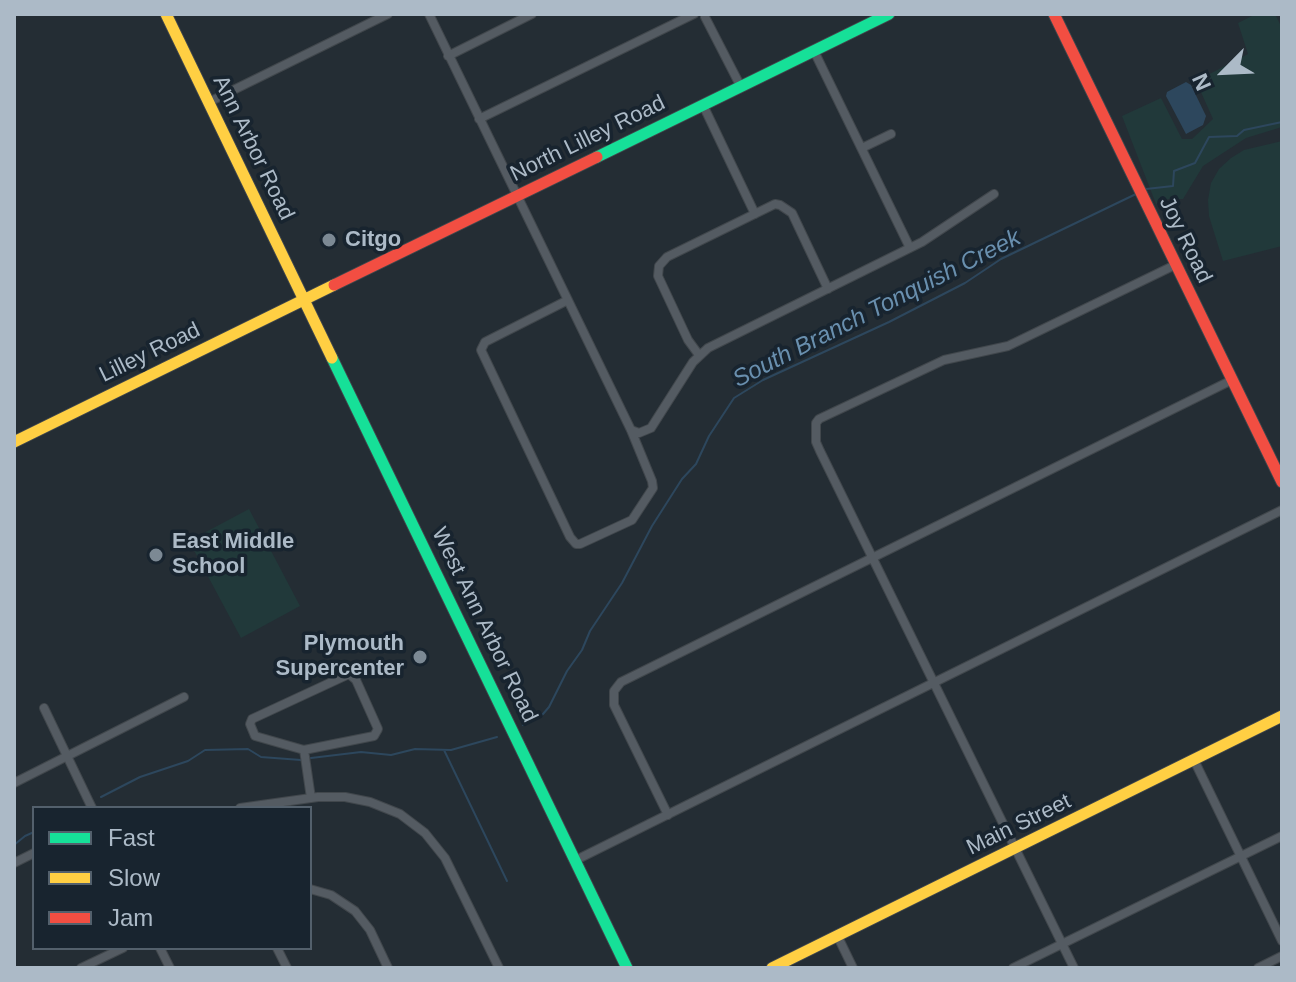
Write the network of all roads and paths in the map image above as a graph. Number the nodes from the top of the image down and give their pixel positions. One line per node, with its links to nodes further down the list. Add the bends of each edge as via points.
1 (166, 14): 11 (street, Ann Arbor Road)
2 (388, 14): 11 (street)
3 (429, 14): 9 (street)
4 (532, 14): 9 (street)
5 (889, 14): 8 (street, North Lilley Road)
6 (1054, 14): 20 (street, Joy Road)
7 (701, 15): 10 (street); 13 (street)
8 (814, 51): 10 (street, North Lilley Road); 15 (street)
9 (448, 56): 13 (street)
10 (741, 87): 12 (street, North Lilley Road)
11 (209, 102): 22 (street, Ann Arbor Road)
12 (703, 105): 17 (street, North Lilley Road); 18 (street)
13 (479, 119): 17 (street)
14 (891, 134): 15 (street)
15 (862, 148): 19 (street)
16 (994, 194): 19 (street)
17 (517, 196): 22 (street, North Lilley Road); 23 (street)
18 (755, 214): 21 (street, via 775,204 788,209); 24 (street, via 667,257 659,266 663,289)
19 (910, 248): 21 (street)
20 (1175, 265): 25 (street, Joy Road); 30 (street, via 1008,346 944,360 819,419 816,442)
21 (828, 289): 24 (street)
22 (304, 300): 27 (street, Lilley Road); 47 (street, West Ann Arbor Road)
23 (568, 300): 26 (street); 26 (street, via 485,342 481,350 576,544 629,523 653,488)
24 (699, 355): 26 (street, via 651,428)
25 (1232, 380): 28 (street, Joy Road); 30 (street)
26 (631, 430)
27 (14, 442)
28 (1282, 482)
29 (1282, 510): 31 (street)
30 (872, 558): 31 (street); 42 (street, via 625,679 614,691 614,705)
31 (934, 684): 42 (street); 44 (street)
32 (184, 697): 36 (street)
33 (44, 708): 36 (street)
34 (1282, 716): 37 (street, Main Street)
35 (304, 750): 35 (street, via 258,738 252,719 352,675 377,733); 39 (street)
36 (68, 757): 38 (street); 40 (street)
37 (1194, 760): 44 (street, Main Street); 46 (street)
38 (14, 783)
39 (311, 798): 41 (street); 61 (street, via 370,802 400,814 425,833 450,866)
40 (91, 806)
41 (254, 806)
42 (668, 815): 47 (street)
43 (1282, 836): 46 (street)
44 (1016, 848): 50 (street, Main Street); 52 (street)
45 (32, 854): 48 (street)
46 (1241, 857): 51 (street); 52 (street)
47 (576, 860): 62 (street, West Ann Arbor Road)
48 (14, 863)
49 (312, 890): 60 (street, via 355,911)
50 (838, 937): 63 (street, Main Street); 64 (street)
51 (1282, 941)
52 (1062, 944): 65 (street); 66 (street)
53 (119, 950): 57 (street)
54 (161, 950): 58 (street)
55 (278, 950): 59 (street)
56 (1282, 956): 67 (street)
57 (81, 968)
58 (170, 968)
59 (287, 968)
60 (388, 968)
61 (499, 968)
62 (627, 968)
63 (772, 968)
64 (853, 968)
65 (1013, 968)
66 (1074, 968)
67 (1258, 968)

